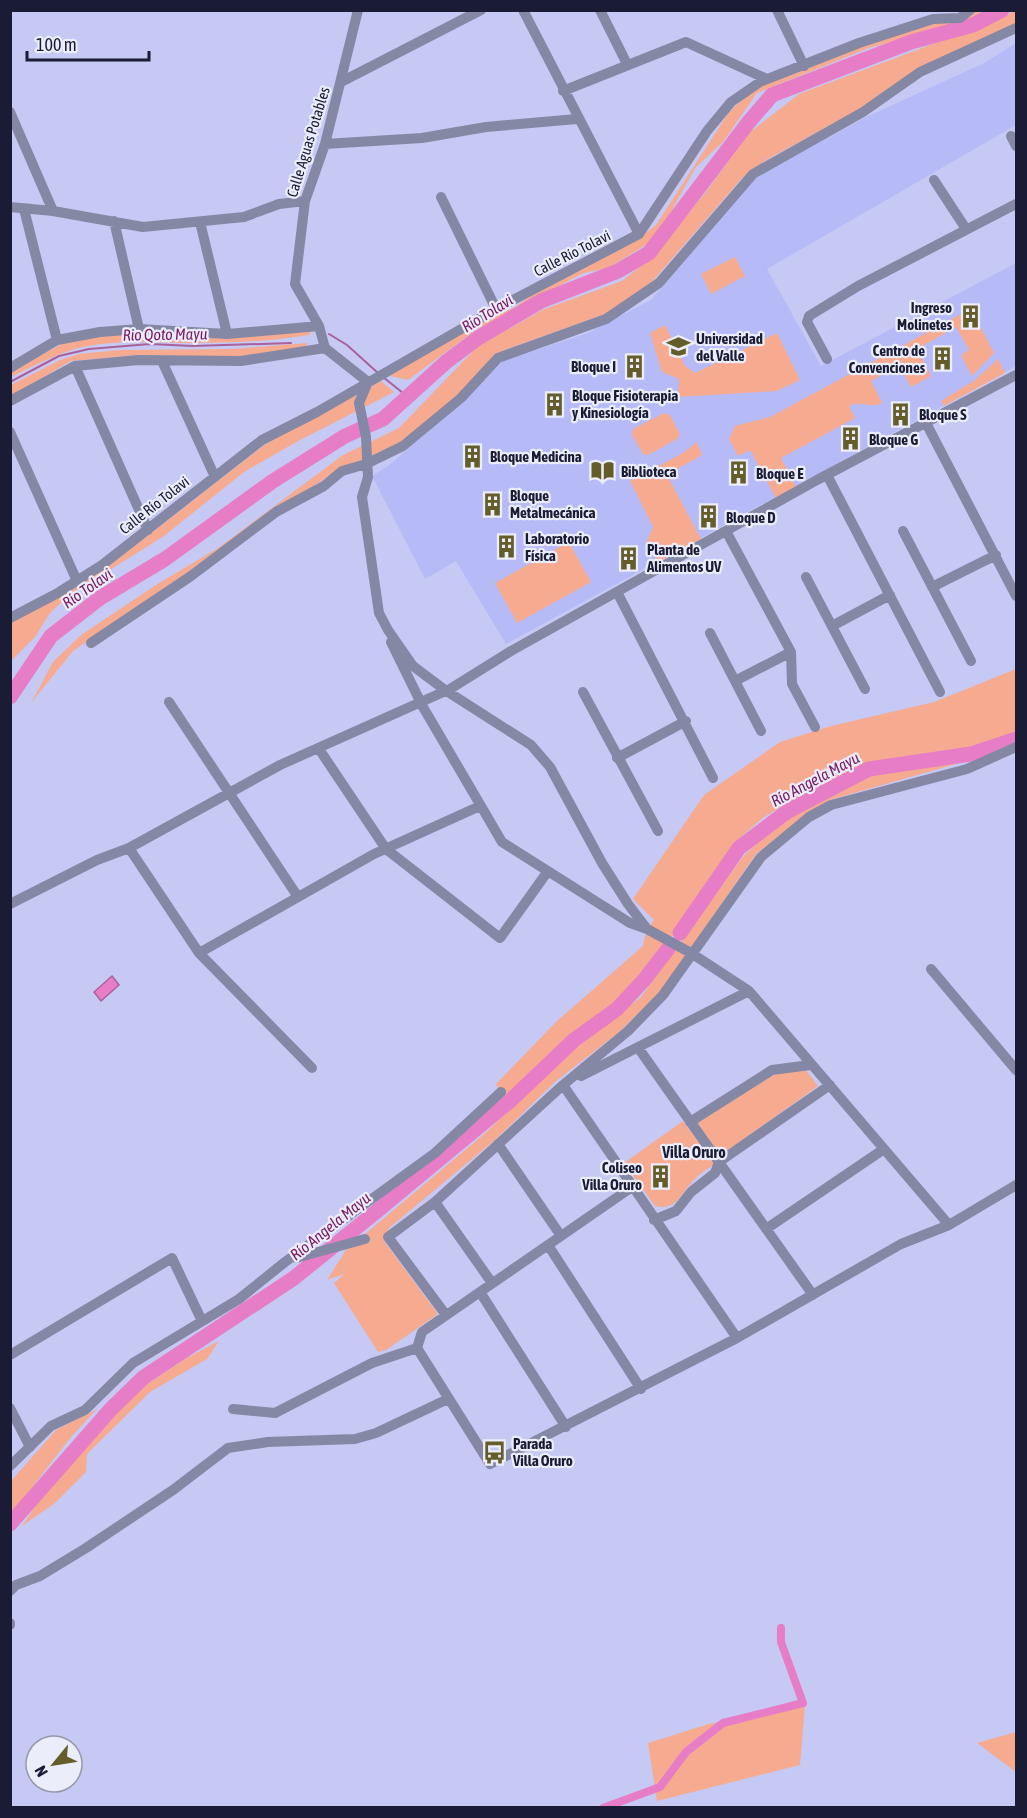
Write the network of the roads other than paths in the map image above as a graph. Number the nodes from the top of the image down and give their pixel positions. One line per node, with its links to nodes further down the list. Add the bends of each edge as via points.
1 (358, 10): 11 (street, Calle Aguas Potables)
2 (481, 10): 11 (street)
3 (523, 10): 12 (street)
4 (600, 10): 8 (street)
5 (777, 10): 9 (street)
6 (970, 10): 9 (street, Calle Río Tolavi, via 960,18 933,19)
7 (1017, 28): 42 (street, via 920,72 863,112 753,174 645,295 606,319 498,358 461,398 403,446)
8 (627, 64): 10 (street, via 686,42); 12 (street)
9 (804, 66): 10 (street, Calle Río Tolavi)
10 (767, 79): 26 (street, Calle Río Tolavi, via 731,102 707,131)
11 (341, 82): 15 (street, Calle Aguas Potables)
12 (563, 91): 14 (street)
13 (10, 112): 22 (street)
14 (577, 119): 15 (street, via 486,127 422,138); 26 (street)
15 (324, 144): 18 (street, Calle Aguas Potables)
16 (934, 180): 25 (street)
17 (441, 197): 27 (street)
18 (305, 201): 24 (street); 28 (street, Calle Aguas Potables, via 295,284)
19 (1017, 204): 25 (street)
20 (10, 207): 21 (street)
21 (24, 209): 22 (street); 31 (street)
22 (53, 212): 23 (street)
23 (114, 221): 24 (street, via 143,227); 29 (street)
24 (200, 222): 30 (street)
25 (966, 229): 33 (street, via 809,316 807,322)
26 (639, 234): 27 (street, Calle Río Tolavi)
27 (496, 309): 38 (street, Calle Río Tolavi)
28 (319, 326): 30 (street); 32 (street, Calle Aguas Potables)
29 (139, 329): 30 (street); 31 (street)
30 (227, 334)
31 (57, 340): 36 (street)
32 (325, 348): 34 (street, via 241,361); 38 (street)
33 (827, 359)
34 (162, 361): 35 (street); 44 (street)
35 (75, 366): 39 (street); 45 (street)
36 (10, 368)
37 (1017, 375): 40 (street)
38 (368, 382): 42 (street, via 359,403 366,437); 44 (street, Calle Río Tolavi, via 262,440)
39 (10, 401)
40 (926, 423): 43 (street); 48 (street)
41 (10, 432): 50 (street)
42 (366, 464): 57 (street, via 364,520 379,613); 59 (street, via 342,471 324,486 276,512 191,576)
43 (827, 475): 46 (street); 53 (street)
44 (215, 477): 45 (street, Calle Río Tolavi)
45 (148, 530): 50 (street, Calle Río Tolavi)
46 (726, 531): 52 (street); 60 (street)
47 (903, 531): 51 (street)
48 (996, 555): 51 (street); 54 (street)
49 (806, 577): 56 (street)
50 (77, 581): 55 (street, Calle Río Tolavi)
51 (932, 587): 61 (street)
52 (617, 592): 64 (street); 69 (street)
53 (890, 595): 56 (street); 65 (street)
54 (1017, 596)
55 (10, 618)
56 (832, 626): 63 (street)
57 (388, 630): 64 (street, via 413,666); 67 (street)
58 (710, 633): 62 (street)
59 (91, 643)
60 (790, 652): 62 (street); 70 (street, via 792,684)
61 (971, 661)
62 (735, 681): 71 (street)
63 (865, 689)
64 (445, 690): 67 (street); 84 (street, via 531,745 550,767 607,871)
65 (940, 692)
66 (583, 693): 74 (street)
67 (420, 701): 73 (street); 77 (street)
68 (169, 702): 76 (street)
69 (686, 721): 74 (street); 75 (street)
70 (815, 727)
71 (761, 731)
72 (1017, 747): 85 (street, via 968,769 831,805 810,817 761,857)
73 (319, 749): 76 (street); 80 (street)
74 (617, 758): 78 (street)
75 (713, 778)
76 (230, 793): 79 (street); 82 (street)
77 (480, 806): 80 (street); 81 (street, via 502,842)
78 (658, 831)
79 (129, 848): 83 (street); 86 (street)
80 (386, 849): 81 (street, via 500,938); 82 (street)
81 (548, 871): 84 (street, via 630,923)
82 (298, 897): 86 (street)
83 (10, 904)
84 (647, 929): 85 (street)
85 (692, 952): 88 (street); 93 (street, via 663,995 608,1050)
86 (199, 953): 91 (street)
87 (931, 969): 92 (street)
88 (749, 991): 89 (street); 90 (street)
89 (639, 1049): 93 (street); 96 (street)
90 (810, 1065): 94 (street); 96 (street, via 772,1070)
91 (312, 1068)
92 (1017, 1070)
93 (563, 1085): 97 (street); 101 (street)
94 (830, 1085): 98 (street); 99 (street)
95 (501, 1092): 109 (street, via 435,1154)
96 (690, 1122): 99 (street)
97 (498, 1143): 102 (street); 106 (street)
98 (884, 1149): 104 (street); 105 (street)
99 (719, 1162): 103 (street, via 716,1173 691,1192 676,1211); 105 (street)
100 (1017, 1185): 104 (street)
101 (632, 1187): 103 (street); 106 (street)
102 (435, 1202): 110 (street); 113 (street, via 388,1237)
103 (654, 1220): 115 (street)
104 (949, 1225): 112 (street, via 901,1244)
105 (766, 1229): 112 (street)
106 (561, 1236): 108 (street)
107 (365, 1239): 109 (street)
108 (548, 1245): 110 (street); 118 (street)
109 (285, 1262): 114 (street, via 239,1299)
110 (492, 1283): 111 (street)
111 (480, 1292): 113 (street); 122 (street)
112 (813, 1295): 115 (street)
113 (446, 1315): 116 (street, via 422,1332)
114 (202, 1321): 117 (street, via 172,1258); 123 (street, via 133,1363 85,1410 51,1426)
115 (737, 1338): 118 (street)
116 (417, 1348): 119 (street); 121 (street, via 372,1363 275,1413)
117 (10, 1355)
118 (641, 1389): 122 (street)
119 (448, 1399): 122 (street, via 490,1464); 125 (street, via 355,1439 268,1442 228,1448 86,1548)
120 (10, 1408): 123 (street)
121 (233, 1409)
122 (566, 1427)
123 (30, 1447): 124 (street)
124 (10, 1466)
125 (10, 1591)

